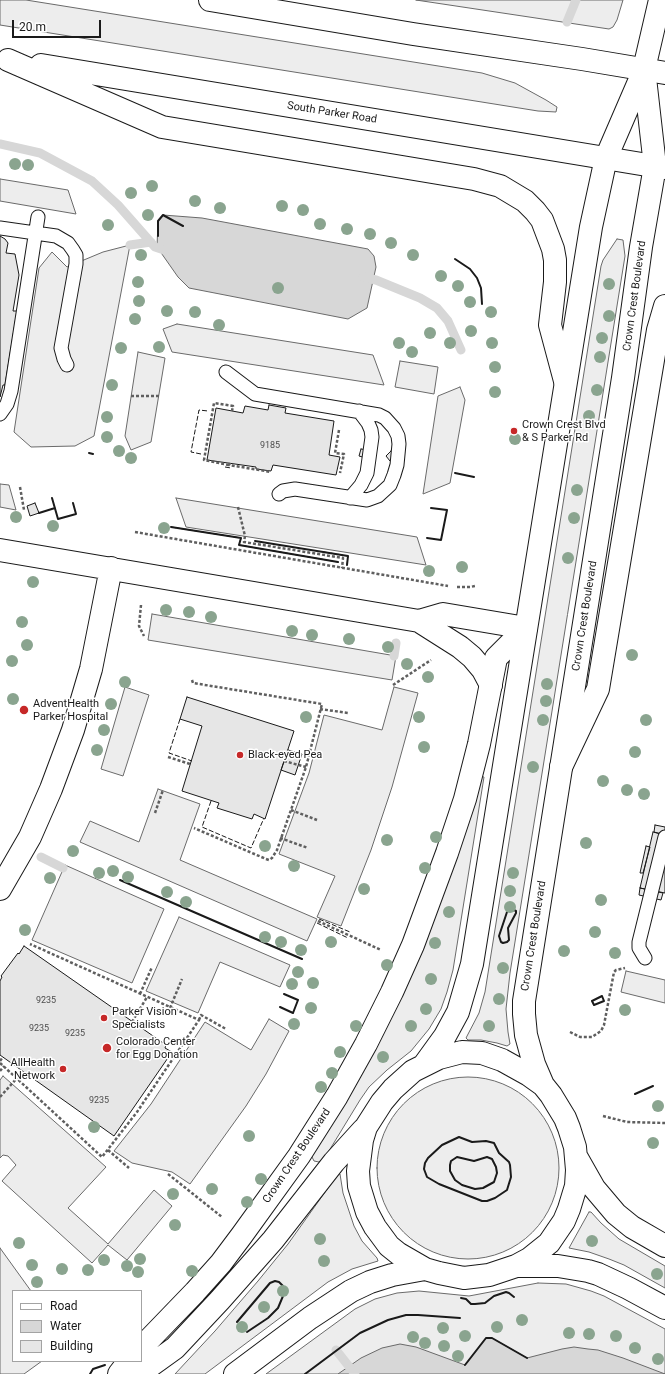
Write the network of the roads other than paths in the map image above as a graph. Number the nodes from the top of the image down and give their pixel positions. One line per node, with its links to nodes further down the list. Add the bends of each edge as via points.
1 (210, 0): 4 (main road)
2 (660, 0): 4 (main road)
3 (4, 59): 5 (main road, South Parker Road); 13 (main road, via 162,127 474,179 500,186 535,211 542,220 553,249 555,282 550,325)
4 (655, 71): 5 (main road); 6 (main road, Crown Crest Boulevard)
5 (606, 158): 6 (main road, South Parker Road); 13 (main road, via 591,227)
6 (660, 167): 23 (main road, Crown Crest Boulevard, via 641,247 623,378)
7 (38, 216): 9 (lane)
8 (0, 228): 9 (lane)
9 (35, 233): 11 (lane, via 60,237 76,255 61,348); 15 (lane, via 11,391 7,404)
10 (665, 306): 23 (main road, via 658,330 598,689)
11 (67, 365)
12 (226, 372): 14 (lane, via 255,394)
13 (565, 380): 21 (main road)
14 (359, 411): 17 (lane, via 368,423 372,437 367,473); 17 (lane, via 379,415 390,422 398,436 398,454 394,475 384,491 367,500)
15 (0, 414)
16 (279, 494): 17 (lane, via 295,489)
17 (350, 498)
18 (0, 550): 19 (main road)
19 (111, 568): 20 (main road); 25 (main road, via 91,668 73,730 30,837)
20 (419, 621): 21 (main road, via 443,614); 22 (main road, via 472,656)
21 (526, 628): 22 (main road, Crown Crest Boulevard, via 496,658); 27 (main road, via 472,964 458,1012 444,1038)
22 (491, 685): 35 (main road, Crown Crest Boulevard, via 465,799 447,853 413,945 372,1034 320,1124 271,1196 221,1263)
23 (561, 767): 28 (main road, Crown Crest Boulevard, via 524,1001 526,1035)
24 (665, 837): 26 (lane, via 639,942 639,948)
25 (0, 889)
26 (645, 958)
27 (424, 1066): 28 (main road, via 451,1054 482,1052 515,1066); 29 (main road, via 413,1071 393,1089)
28 (543, 1085): 30 (main road, via 565,1118)
29 (366, 1127): 33 (main road, via 360,1147 358,1171 359,1186 367,1212 389,1246); 38 (main road, via 334,1162 274,1240 220,1300 174,1348)
30 (576, 1157): 31 (main road, via 594,1188 616,1214 632,1227); 32 (main road, via 576,1186 564,1221 549,1243)
31 (665, 1246)
32 (516, 1266): 33 (main road, via 489,1275 464,1278); 34 (main road, via 558,1266 588,1271 628,1288)
33 (425, 1269): 39 (main road, via 370,1282 351,1292 310,1318)
34 (665, 1308)
35 (142, 1347)
36 (128, 1362): 37 (main road)
37 (119, 1374)
38 (139, 1374)
39 (234, 1374)

